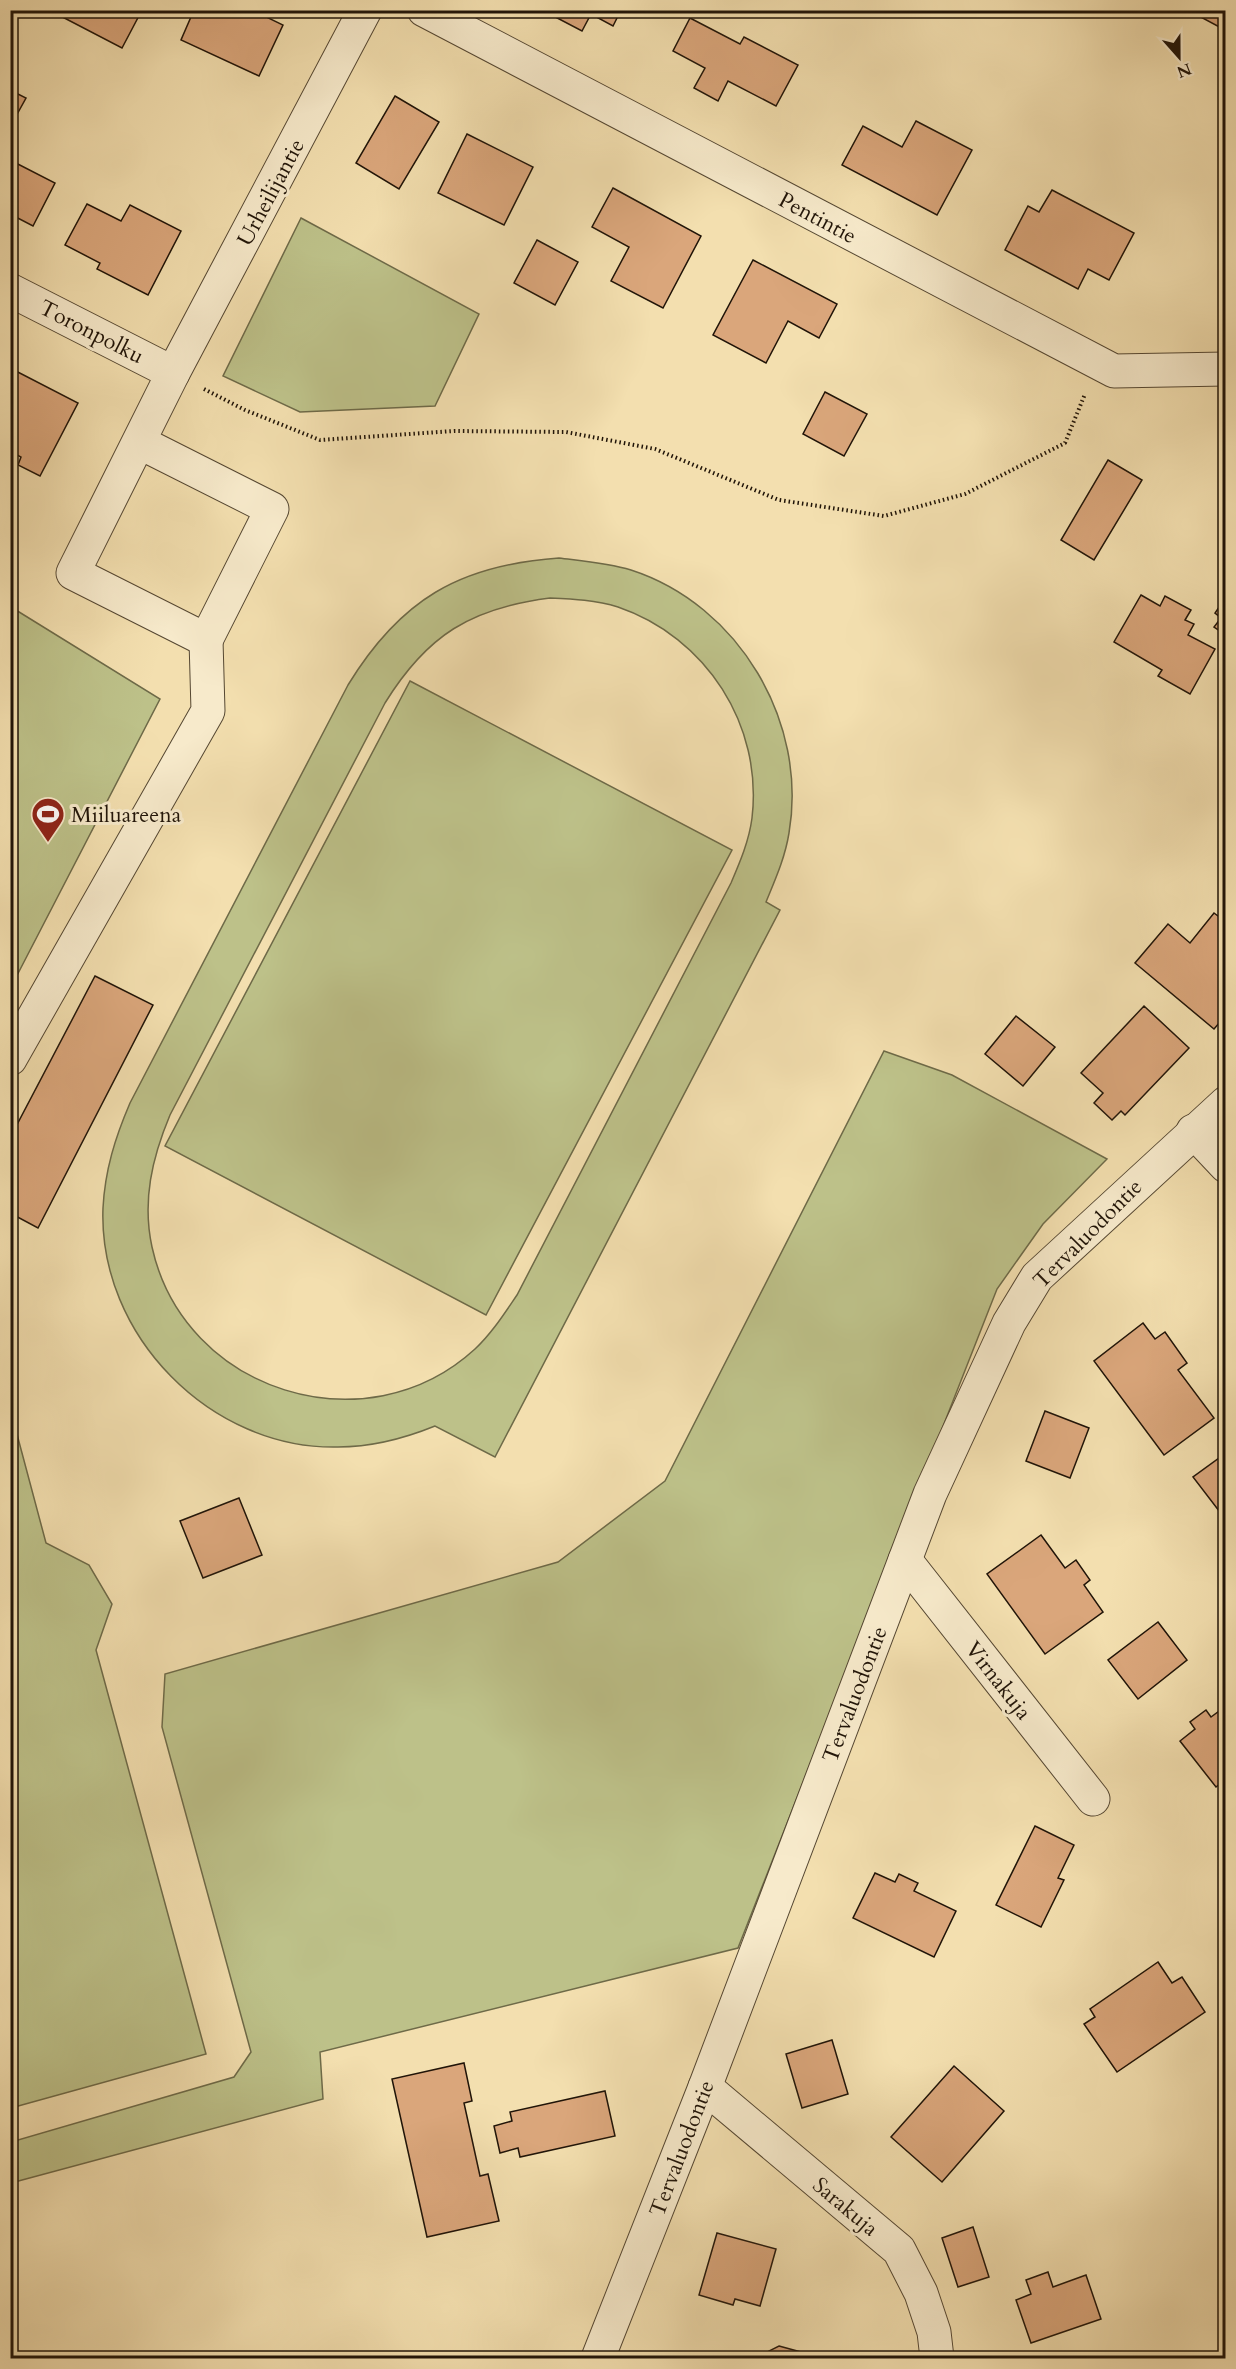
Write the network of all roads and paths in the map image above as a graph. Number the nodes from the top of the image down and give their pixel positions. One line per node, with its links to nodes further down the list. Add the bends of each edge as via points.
1 (365, 10): 6 (street, Urheilijantie)
2 (424, 10): 4 (street, Pentintie)
3 (10, 290): 6 (street, Toronpolku)
4 (1098, 363): 5 (street, Pentintie, via 1114,371); 6 (path, via 1065,443 965,494 884,516 779,500 655,449 566,432 454,431 320,440 245,410)
5 (1226, 369)
6 (174, 373): 7 (street, Urheilijantie)
7 (139, 442): 8 (street, via 272,509); 8 (street, Urheilijantie, via 73,573)
8 (206, 640): 9 (street, via 208,711)
9 (10, 1059)
10 (1226, 1103): 11 (street, Tervaluodontie)
11 (1193, 1131): 12 (street); 13 (street, Tervaluodontie, via 1037,1277 1009,1323 930,1494)
12 (1226, 1166)
13 (905, 1560): 14 (street, Virnakuja); 15 (street, Tervaluodontie)
14 (1093, 1799)
15 (705, 2087): 16 (street, Tervaluodontie); 17 (street, Sarakuja, via 899,2250 921,2293 934,2332)
16 (598, 2358)
17 (937, 2358)

